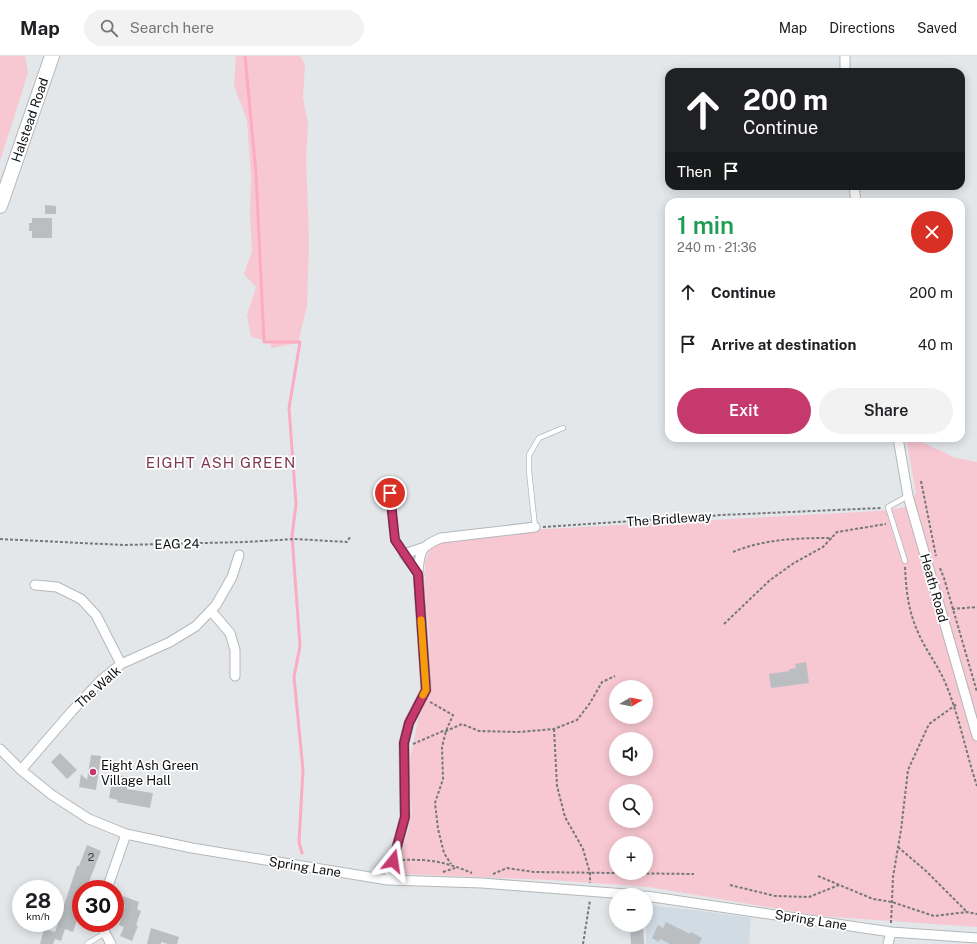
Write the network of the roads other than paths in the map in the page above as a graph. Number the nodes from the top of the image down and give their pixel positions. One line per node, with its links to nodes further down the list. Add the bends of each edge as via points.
1 (52, 56): 4 (main road, Halstead Road)
2 (845, 56): 3 (street)
3 (845, 68)
4 (0, 206)
5 (563, 428): 9 (lane, via 539,438 529,455)
6 (899, 442): 8 (street, Heath Road)
7 (390, 493): 11 (lane, via 396,541)
8 (908, 496): 13 (lane, via 888,508); 19 (street, Heath Road)
9 (535, 527): 10 (street, via 441,538)
10 (427, 545): 11 (street); 14 (street, via 420,553)
11 (404, 554): 14 (street)
12 (239, 555): 16 (street, The Walk, via 232,577)
13 (905, 561)
14 (418, 574): 24 (street, via 426,690 409,723 404,743 405,817)
15 (35, 585): 17 (street, via 58,587 81,599 96,615)
16 (211, 611): 17 (street, The Walk, via 196,626 170,642); 18 (street, via 230,633 235,650)
17 (122, 664): 21 (street, The Walk, via 101,680)
18 (235, 676)
19 (977, 736)
20 (0, 749): 21 (street, Spring Lane)
21 (20, 770): 22 (street, Spring Lane, via 79,813)
22 (126, 834): 23 (street); 24 (street, Spring Lane, via 192,848)
23 (109, 880)
24 (388, 880): 25 (street, Spring Lane, via 482,883)
25 (609, 892)
26 (653, 897): 27 (street, Spring Lane)
27 (890, 932): 30 (street, Spring Lane); 33 (street)
28 (105, 933): 31 (lane); 32 (street)
29 (977, 938): 30 (street, Spring Lane)
30 (963, 941)
31 (87, 944)
32 (111, 944)
33 (888, 944)

